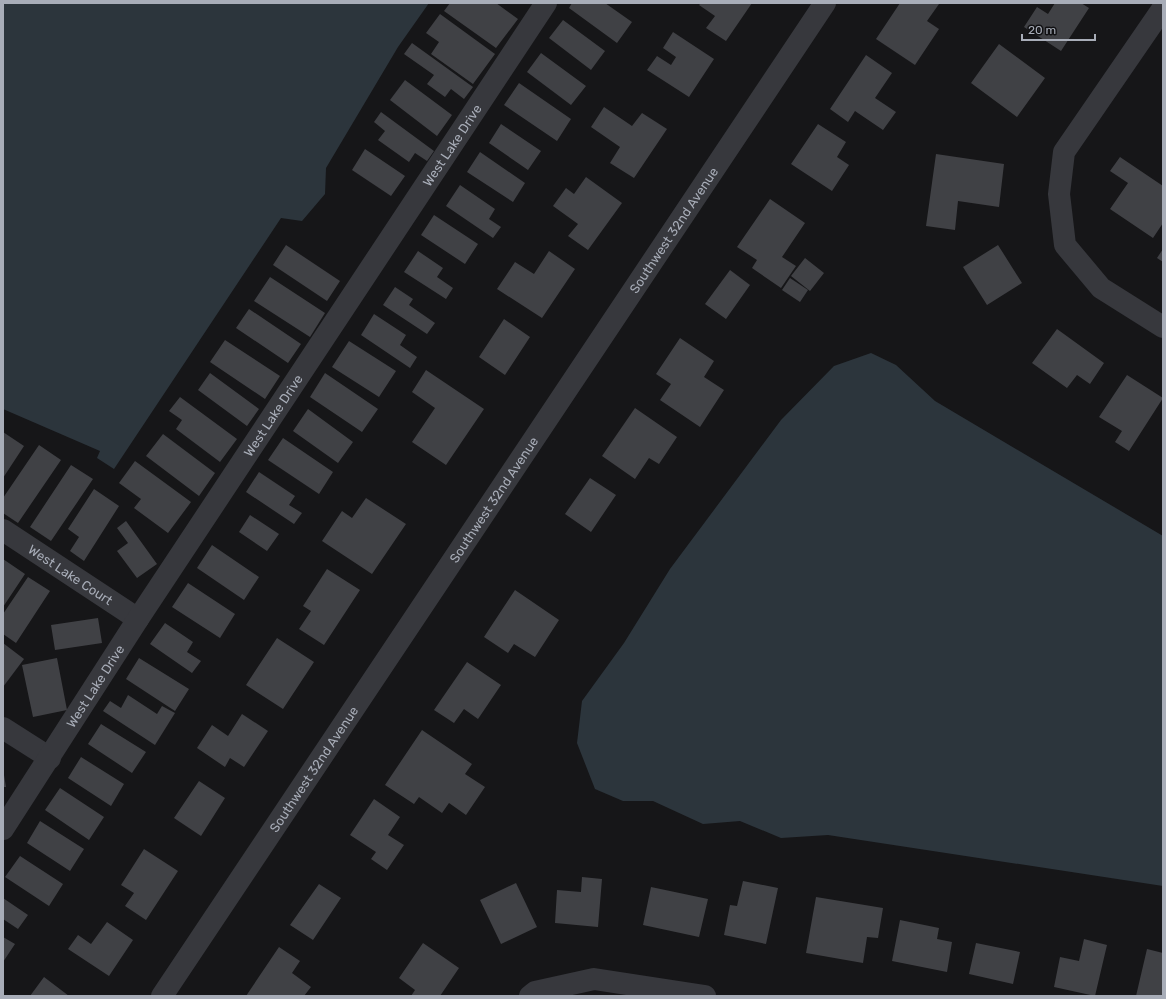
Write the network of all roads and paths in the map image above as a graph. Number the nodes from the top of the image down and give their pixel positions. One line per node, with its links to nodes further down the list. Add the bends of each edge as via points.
1 (546, 3): 6 (street, West Lake Drive)
2 (825, 3): 11 (street, Southwest 32nd Avenue)
3 (1163, 8): 4 (street, via 1064,152 1059,194 1065,245 1100,288)
4 (1163, 327)
5 (3, 530): 6 (street, West Lake Court)
6 (138, 619): 8 (street, West Lake Drive)
7 (3, 728): 8 (street)
8 (50, 758): 9 (street, West Lake Drive)
9 (3, 829)
10 (533, 994): 12 (street, via 594,979)
11 (162, 996)
12 (705, 996)

